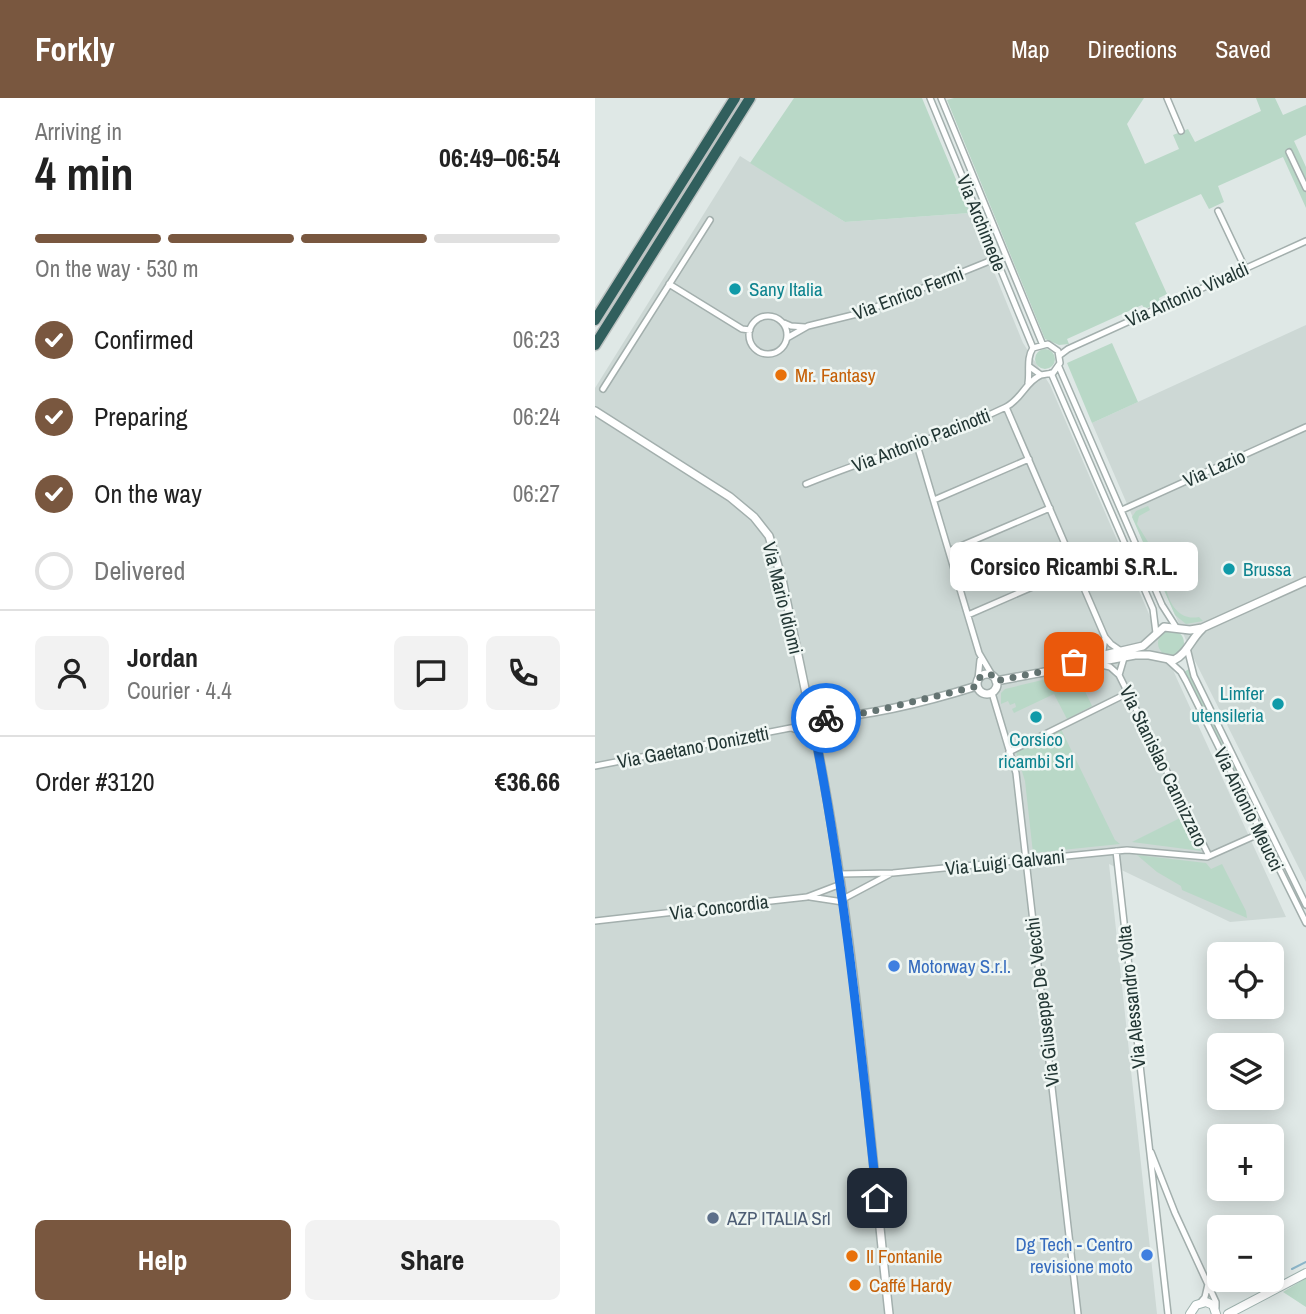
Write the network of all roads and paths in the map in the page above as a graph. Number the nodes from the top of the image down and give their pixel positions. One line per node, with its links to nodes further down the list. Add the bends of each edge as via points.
1 (735, 98): 16 (highway)
2 (750, 98): 22 (highway)
3 (930, 98): 13 (street, Via Archimede)
4 (941, 98): 12 (street, Via Archimede)
5 (1167, 98): 6 (street)
6 (1181, 131)
7 (1289, 152): 8 (street)
8 (1306, 188)
9 (1218, 211): 14 (street)
10 (710, 219): 15 (street)
11 (1306, 241): 14 (street, Via Antonio Vivaldi)
12 (1006, 255): 13 (street, Via Enrico Fermi); 21 (street, Via Archimede)
13 (996, 258): 18 (street, Via Enrico Fermi, via 861,313); 23 (street, Via Archimede)
14 (1245, 268): 24 (street, Via Antonio Vivaldi)
15 (669, 284): 19 (street); 30 (street)
16 (595, 320)
17 (782, 321): 18 (street); 19 (street, via 766,316); 20 (street)
18 (808, 327): 20 (street)
19 (750, 330): 20 (street, via 752,344 762,352 779,350)
20 (787, 338)
21 (1042, 344): 23 (street); 24 (street)
22 (595, 345)
23 (1033, 348): 26 (street)
24 (1058, 352): 25 (street)
25 (1059, 366): 27 (street); 39 (street)
26 (1030, 367): 28 (street); 29 (street)
27 (1051, 373): 28 (street); 46 (street, via 1153,609)
28 (1041, 375): 29 (street, Via Antonio Pacinotti)
29 (1028, 386): 31 (street, Via Antonio Pacinotti)
30 (603, 389)
31 (1006, 407): 34 (street, Via Antonio Pacinotti); 35 (street)
32 (595, 411): 61 (street, Via Mario Idiomi, via 730,497 769,536)
33 (1306, 427): 39 (street, Via Lazio)
34 (917, 445): 36 (street, Via Antonio Pacinotti); 37 (street)
35 (1029, 459): 37 (street); 38 (street)
36 (806, 484)
37 (934, 500): 40 (street)
38 (1050, 508): 40 (street); 41 (street)
39 (1122, 510): 44 (street)
40 (949, 551): 43 (street)
41 (1076, 568): 43 (street); 47 (street)
42 (1306, 581): 45 (street)
43 (968, 615): 49 (street)
44 (1176, 627): 45 (street); 46 (street, via 1164,627); 48 (street, via 1186,637)
45 (1202, 628): 48 (street)
46 (1155, 635): 50 (street); 52 (street, via 1154,650)
47 (1105, 637): 50 (street); 51 (street)
48 (1187, 648): 53 (street, via 1182,656); 76 (street, Via Antonio Meucci, via 1194,676)
49 (979, 653): 57 (street); 58 (street)
50 (1123, 654): 51 (street); 52 (street); 54 (street); 56 (street, Via Stanislao Cannizzaro)
51 (1099, 656): 55 (street)
52 (1160, 657): 53 (street)
53 (1169, 661): 68 (street, Via Antonio Meucci, via 1186,681)
54 (1092, 664): 55 (street); 56 (street, Via Stanislao Cannizzaro, via 1110,667)
55 (1054, 669): 57 (street)
56 (1119, 675): 60 (street, Via Stanislao Cannizzaro)
57 (994, 678): 58 (street, via 985,674); 59 (street)
58 (978, 683): 59 (street, via 981,692); 62 (street)
59 (992, 693): 66 (street, Via Giuseppe De Vecchi)
60 (1128, 694): 66 (street); 70 (street, Via Stanislao Cannizzaro)
61 (809, 705): 63 (street); 65 (street, Via Mario Idiomi)
62 (843, 717): 63 (street); 64 (street)
63 (823, 718): 64 (street); 65 (street)
64 (830, 729): 65 (street)
65 (814, 730): 67 (street, Via Gaetano Donizetti, via 791,729); 73 (street)
66 (1009, 752): 71 (street, Via Giuseppe De Vecchi, via 1016,773)
67 (595, 766)
68 (1261, 832): 70 (street); 81 (street, Via Antonio Meucci)
69 (1116, 851): 70 (street, Via Luigi Galvani); 71 (street, Via Luigi Galvani); 82 (street, Via Alessandro Volta)
70 (1209, 856)
71 (1025, 859): 72 (street, Via Luigi Galvani); 92 (street, Via Giuseppe De Vecchi)
72 (893, 873): 73 (street, Via Luigi Galvani); 78 (street, Via Luigi Galvani)
73 (839, 874): 74 (street)
74 (841, 884): 77 (street, Via Concordia); 78 (street)
75 (1306, 884): 76 (street)
76 (1298, 888): 79 (street, Via Antonio Meucci)
77 (807, 897): 78 (street); 80 (street, Via Concordia)
78 (843, 900): 91 (street)
79 (1306, 905)
80 (595, 921)
81 (1306, 923)
82 (1147, 1143): 84 (street, Via Alessandro Volta); 87 (street, Via Alessandro Volta)
83 (1306, 1273): 88 (main road)
84 (1207, 1282)
85 (1207, 1288): 89 (street)
86 (1212, 1292): 90 (street, Via Alessandro Volta)
87 (1167, 1299): 93 (street, Via Alessandro Volta); 94 (street, Via Alessandro Volta)
88 (1242, 1305): 90 (main road); 95 (main road)
89 (1192, 1312): 90 (main road, via 1210,1303)
90 (1217, 1312)
91 (889, 1314)
92 (1079, 1314)
93 (1168, 1314)
94 (1175, 1314)
95 (1228, 1314)

